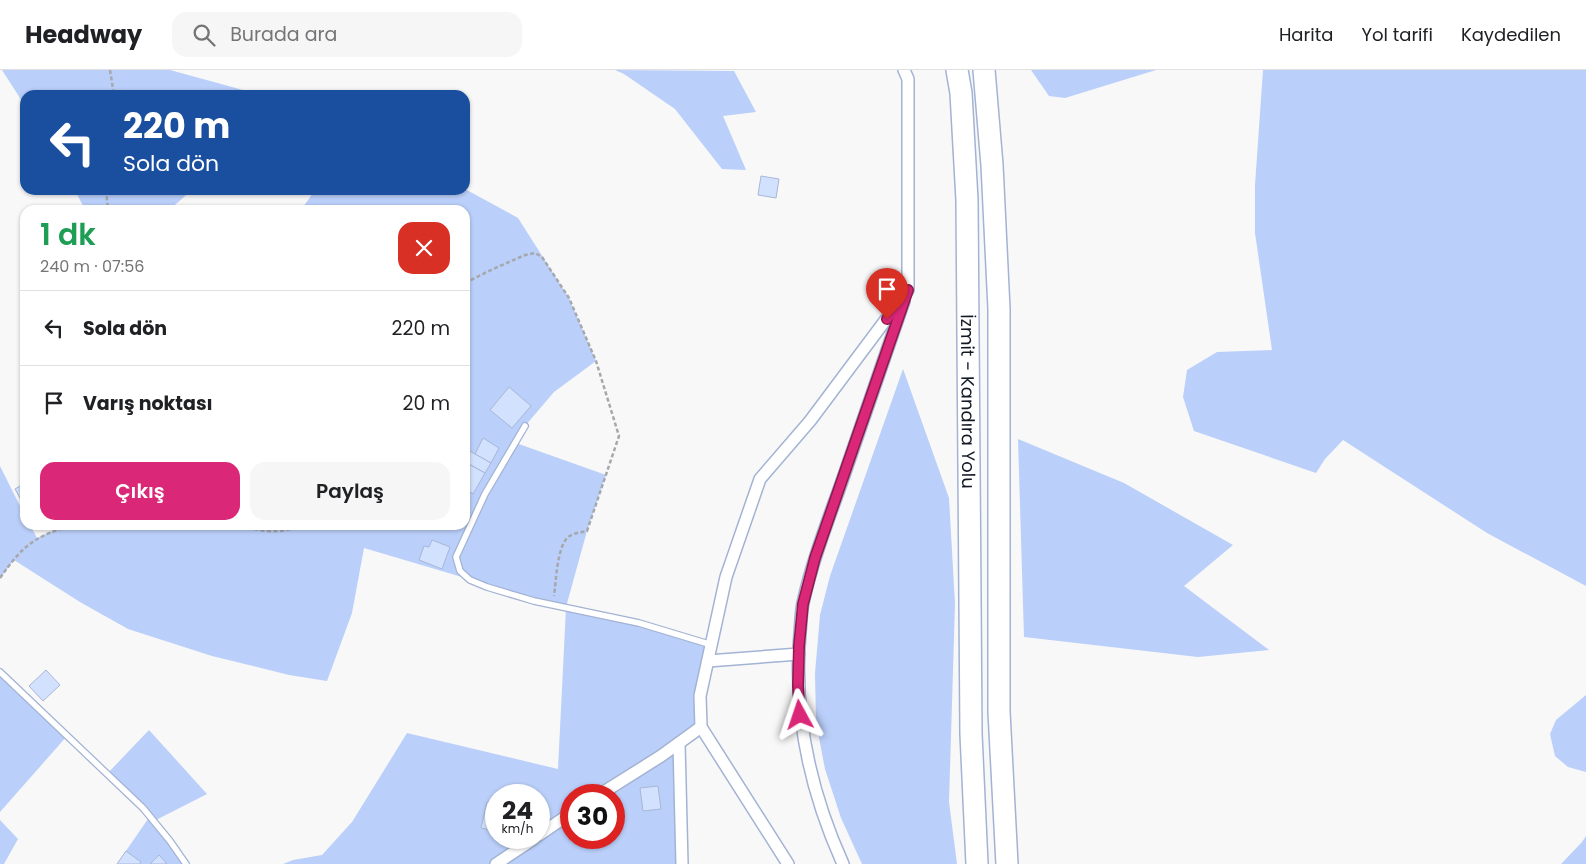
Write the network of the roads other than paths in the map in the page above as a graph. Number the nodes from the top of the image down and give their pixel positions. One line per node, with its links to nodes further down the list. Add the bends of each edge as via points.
1 (957, 70): 21 (highway, İzmit - Kandıra Yolu, via 967,200 971,734)
2 (984, 70): 22 (highway, via 999,309 999,712)
3 (906, 75): 4 (street)
4 (908, 290): 8 (street, via 810,421 760,479 726,577); 9 (street, via 815,558 803,604)
5 (525, 426): 6 (lane)
6 (470, 528)
7 (469, 530): 8 (lane, via 456,557 460,571 470,580 553,605 639,623)
8 (712, 645): 10 (street)
9 (798, 654): 10 (street); 16 (street, via 803,738 823,814)
10 (708, 661): 12 (street, via 700,696)
11 (0, 672): 17 (lane, via 143,808)
12 (701, 727): 13 (street); 20 (street)
13 (679, 742): 14 (street); 19 (street)
14 (616, 784)
15 (518, 849): 18 (street)
16 (843, 863)
17 (186, 864)
18 (496, 864)
19 (682, 864)
20 (788, 864)
21 (977, 864)
22 (1007, 864)

